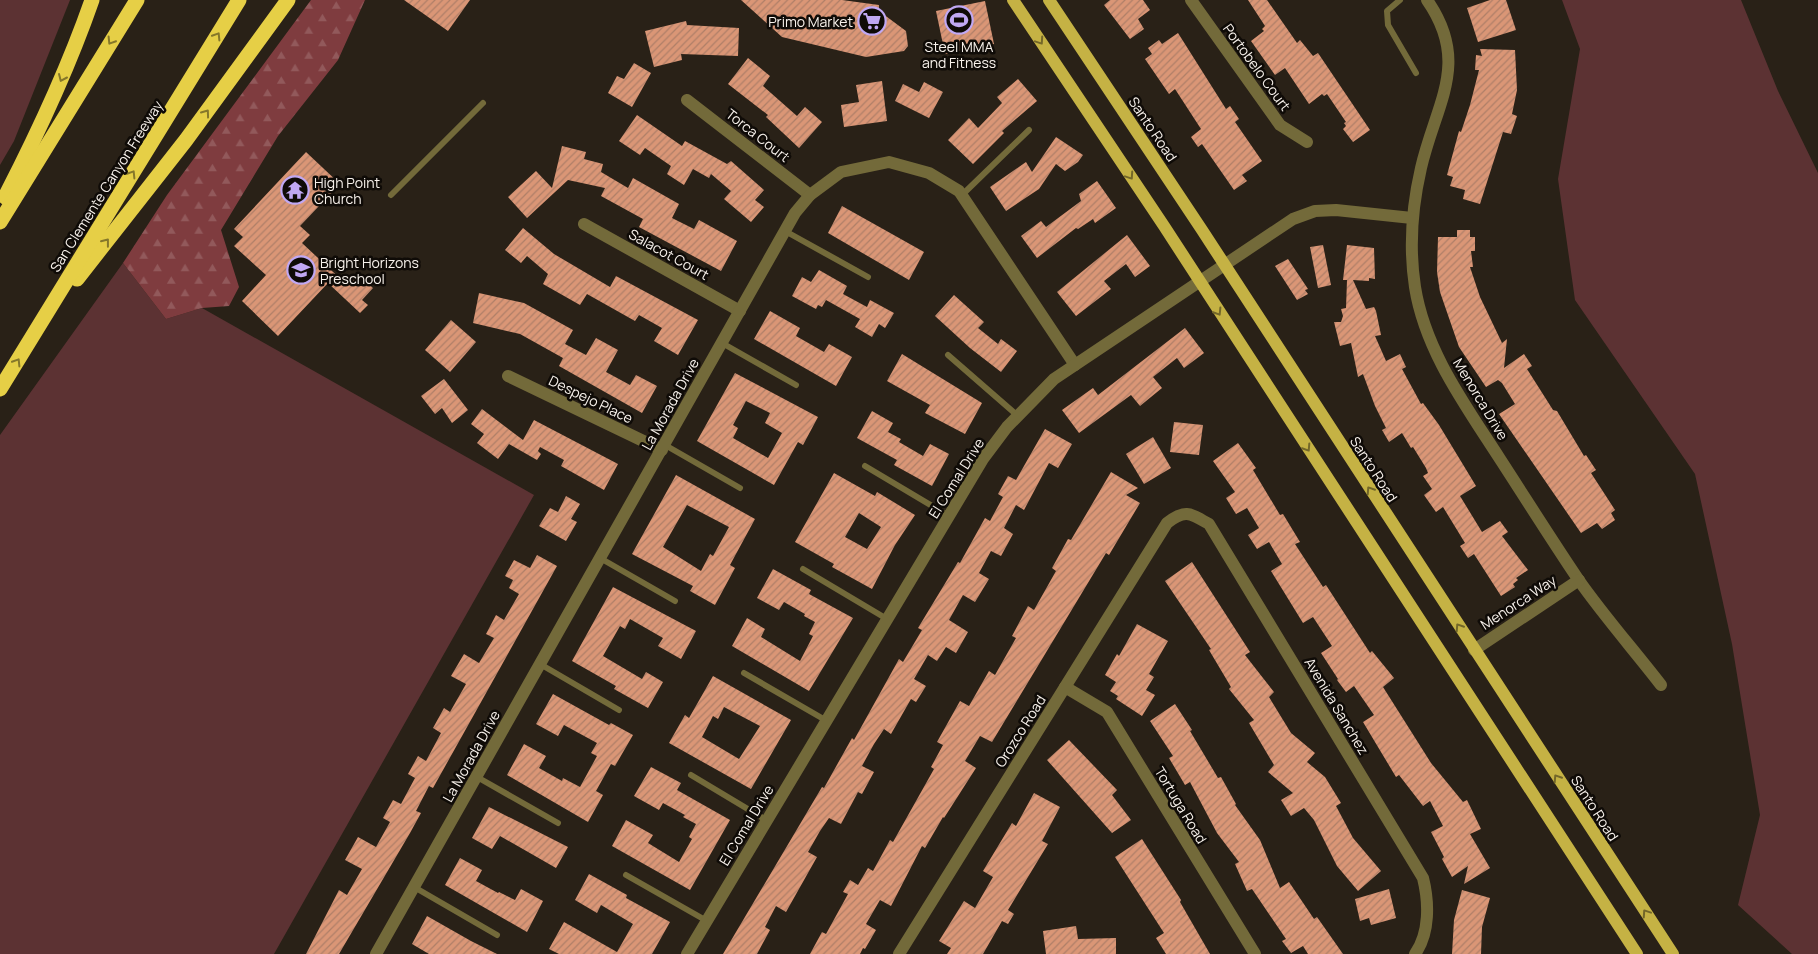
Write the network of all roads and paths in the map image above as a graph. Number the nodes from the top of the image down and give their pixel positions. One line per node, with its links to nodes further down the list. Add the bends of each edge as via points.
1 (92, 0): 18 (highway, one-way to 18, via 43,122)
2 (137, 0): 20 (highway, one-way to 20)
3 (239, 0): 27 (highway, San Clemente Canyon Freeway, one-way to 3)
4 (288, 0): 27 (highway, one-way to 4, via 186,140)
5 (1013, 0): 25 (main road, one-way to 25)
6 (1049, 0): 23 (main road, Santo Road)
7 (1191, 0): 14 (street, Portobelo Court, via 1280,125)
8 (1400, 0): 10 (lane, via 1387,11 1388,25)
9 (1427, 0): 19 (street, Menorca Drive, via 1439,18 1448,44 1448,74 1421,168)
10 (1416, 73)
11 (687, 100): 16 (street, Torca Court)
12 (483, 103): 15 (lane)
13 (1029, 130): 17 (lane)
14 (1307, 142)
15 (391, 195)
16 (810, 195): 17 (street, La Morada Drive, via 841,172 889,162 929,172); 22 (street, La Morada Drive)
17 (962, 195): 30 (street, La Morada Drive)
18 (0, 207)
19 (1412, 218): 23 (street, El Comal Drive, via 1336,210 1315,211 1293,219); 42 (street, Menorca Drive, via 1415,287 1426,331 1454,388)
20 (0, 222)
21 (584, 224): 26 (street, Salacot Court)
22 (785, 231): 24 (lane); 26 (street, La Morada Drive)
23 (1224, 264): 25 (street, El Comal Drive); 45 (main road, Santo Road, one-way to 23)
24 (868, 277)
25 (1199, 282): 30 (street, El Comal Drive); 65 (main road, one-way to 65)
26 (740, 311): 28 (street, La Morada Drive)
27 (33, 335): 33 (highway, San Clemente Canyon Freeway, one-way to 27)
28 (722, 343): 32 (lane); 35 (street, La Morada Drive)
29 (948, 355): 34 (lane)
30 (1075, 364): 34 (street, El Comal Drive, via 1054,379)
31 (508, 376): 35 (street, Despejo Place)
32 (796, 385)
33 (0, 389)
34 (1018, 416): 38 (street, El Comal Drive, via 984,459)
35 (663, 447): 37 (lane); 40 (street, La Morada Drive)
36 (865, 466): 38 (lane)
37 (740, 488)
38 (949, 516): 44 (street, El Comal Drive)
39 (1167, 523): 49 (street, Orozco Road); 64 (street, Avenida Sanchez, via 1178,514 1191,514 1209,524 1424,878 1427,895 1425,932)
40 (600, 558): 43 (lane); 46 (street, La Morada Drive)
41 (803, 569): 44 (lane)
42 (1579, 580): 45 (street, Menorca Way); 48 (street, Menorca Drive)
43 (676, 601)
44 (887, 619): 51 (street, El Comal Drive)
45 (1474, 650): 66 (main road, Santo Road, one-way to 45)
46 (540, 664): 50 (lane); 53 (street, La Morada Drive)
47 (744, 673): 51 (lane)
48 (1661, 685)
49 (1065, 687): 62 (street, Orozco Road); 63 (street, Tortuga Road, via 1107,712)
50 (619, 710)
51 (826, 721): 54 (street, El Comal Drive)
52 (692, 775): 54 (lane)
53 (477, 777): 55 (lane); 57 (street, La Morada Drive)
54 (766, 820): 58 (street, El Comal Drive)
55 (558, 823)
56 (626, 874): 58 (lane)
57 (414, 887): 59 (lane); 60 (street, La Morada Drive)
58 (706, 921): 61 (street, El Comal Drive)
59 (497, 935)
60 (376, 954)
61 (686, 954)
62 (899, 954)
63 (1255, 954)
64 (1415, 954)
65 (1637, 954)
66 (1673, 954)

